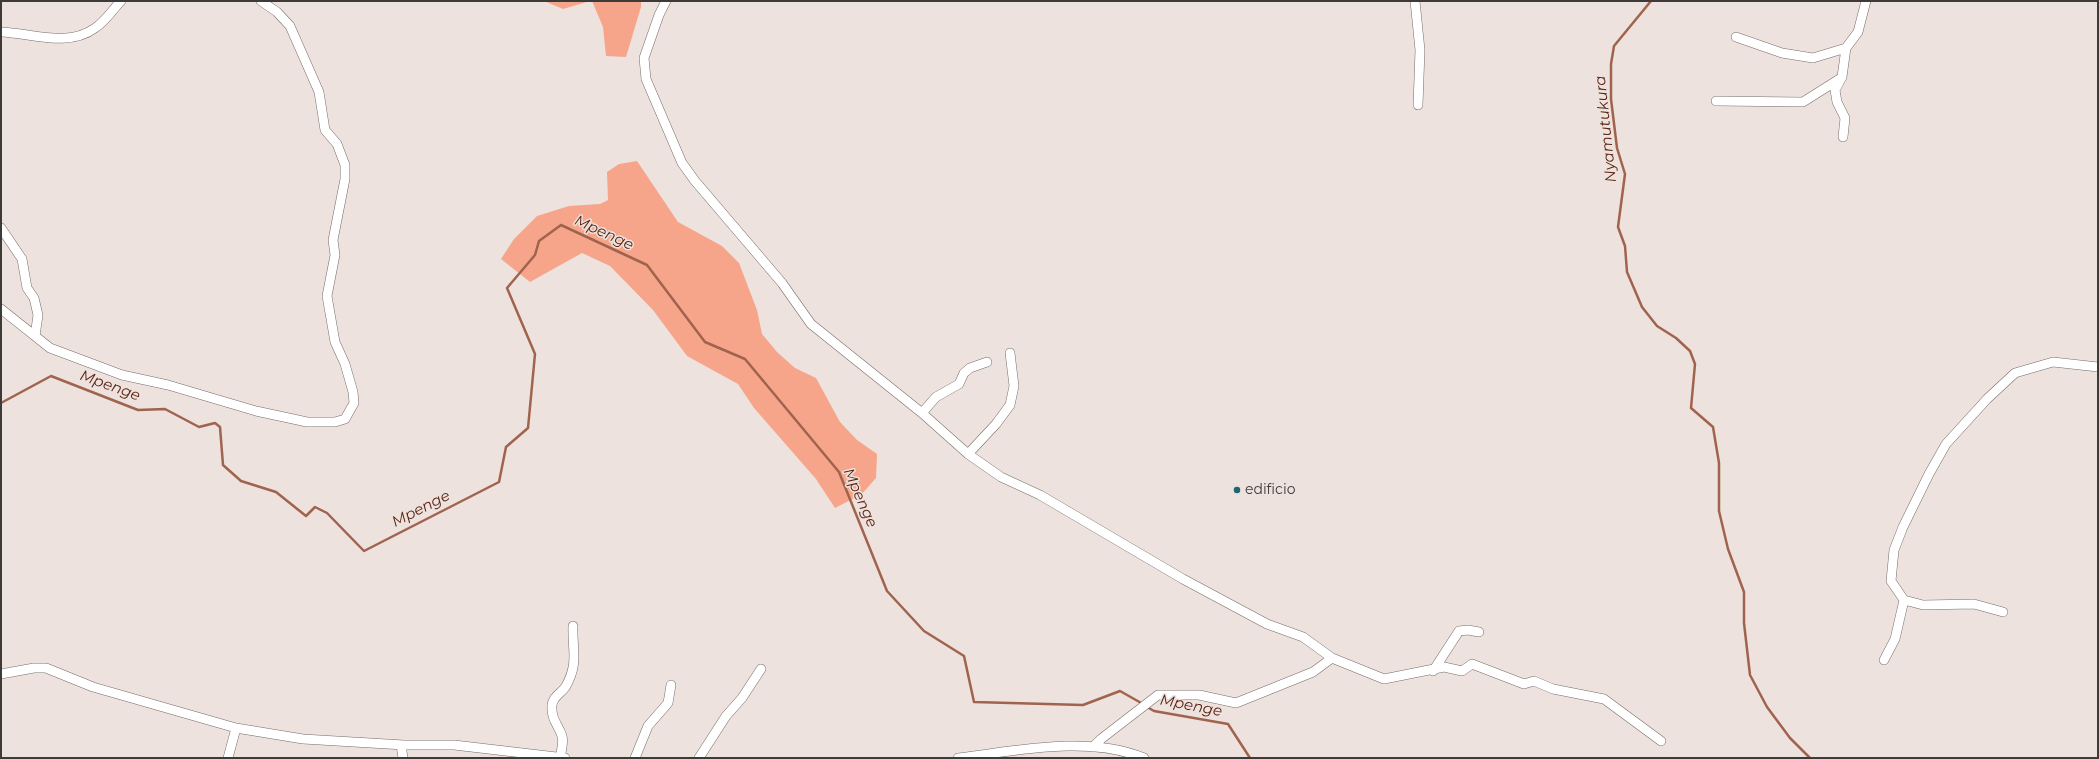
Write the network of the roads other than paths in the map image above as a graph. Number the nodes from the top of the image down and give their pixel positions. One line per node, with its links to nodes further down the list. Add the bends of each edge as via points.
1 (121, 1): 6 (street, via 97,28 81,37 44,38)
2 (261, 1): 15 (street, via 277,12 290,26 319,92 325,130 337,144 344,165 345,179 333,240 335,255 327,296 335,342 353,392 354,403 345,420 313,423 256,411 168,385 122,375 50,348)
3 (666, 1): 19 (street, via 644,58 646,79 682,163 782,283 811,324)
4 (1415, 1): 11 (street, via 1420,50)
5 (1866, 1): 8 (street, via 1858,32)
6 (1, 32)
7 (1736, 37): 8 (street, via 1782,53 1813,58)
8 (1846, 48): 9 (street)
9 (1842, 77): 10 (street, via 1803,102); 12 (street, via 1835,90 1837,102 1845,118)
10 (1716, 101)
11 (1418, 105)
12 (1843, 137)
13 (1, 228): 15 (street, via 22,259 27,288 34,298 38,315)
14 (1, 309): 15 (street)
15 (35, 336)
16 (1010, 353): 20 (street, via 1014,386 1010,405)
17 (987, 362): 19 (street, via 970,368 964,373 959,384 939,394)
18 (2098, 367): 21 (street, via 2053,362 2015,373 1987,399 1951,439 1929,474 1894,550 1891,581)
19 (922, 413): 20 (street)
20 (968, 454): 25 (street, via 1001,477 1040,495 1183,579 1267,624 1303,637)
21 (1904, 600): 22 (street, via 1923,605 1974,604); 26 (street, via 1895,639)
22 (2002, 612)
23 (573, 626): 36 (street, via 576,658 566,686 552,704 553,720 563,737)
24 (1479, 632): 28 (street, via 1459,631)
25 (1332, 658): 28 (street, via 1384,679); 34 (street, via 1312,672 1236,703 1199,695 1158,695)
26 (1884, 660)
27 (761, 669): 41 (street)
28 (1433, 671): 32 (street, via 1444,668 1462,671 1472,664 1524,684 1534,681 1553,689 1604,698)
29 (1, 674): 31 (street, via 34,668 50,669 93,687)
30 (671, 685): 40 (street, via 668,704 648,726)
31 (236, 728): 33 (street, via 303,740); 37 (street)
32 (1661, 740)
33 (401, 745): 35 (street, via 454,745); 38 (street)
34 (1093, 747): 42 (street, via 1046,747); 43 (street, via 1127,751)
35 (516, 756): 36 (street)
36 (555, 757): 39 (street)
37 (228, 758)
38 (403, 758)
39 (565, 758)
40 (636, 758)
41 (699, 758)
42 (958, 758)
43 (1144, 758)

